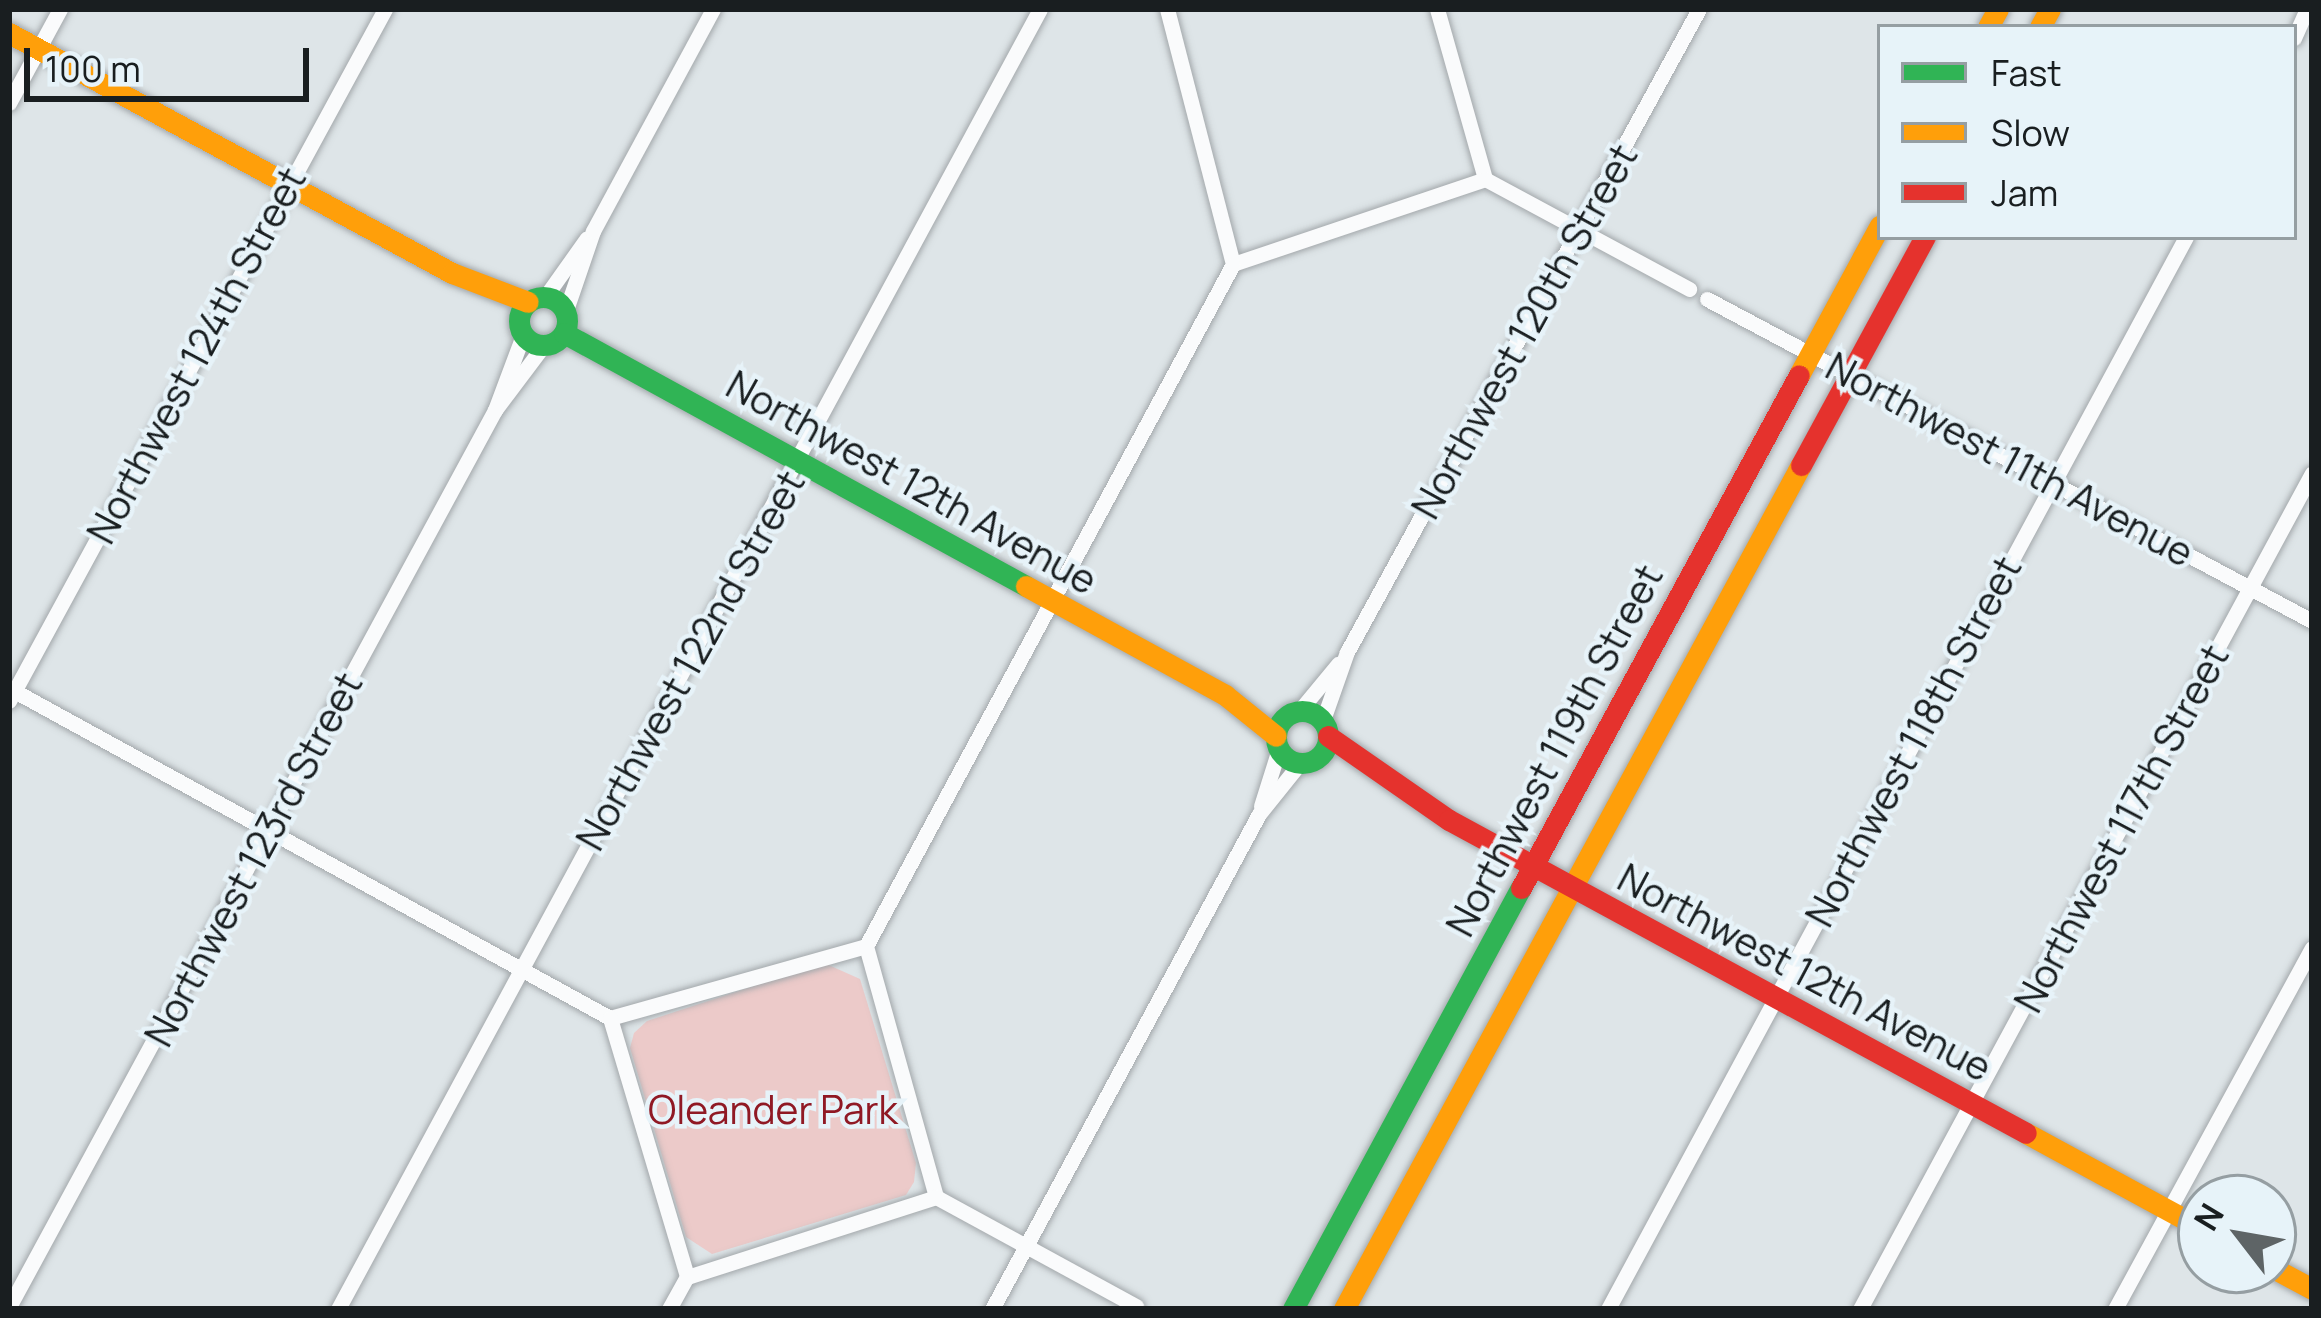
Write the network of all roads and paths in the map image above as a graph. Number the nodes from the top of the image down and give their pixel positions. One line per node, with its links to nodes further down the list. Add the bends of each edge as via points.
1 (60, 9): 9 (street)
2 (385, 9): 12 (street, Northwest 124th Street)
3 (713, 9): 14 (street, Northwest 123rd Street)
4 (1040, 9): 26 (street, Northwest 122nd Street)
5 (1166, 9): 18 (street)
6 (1437, 9): 11 (street)
7 (1699, 9): 13 (street, Northwest 120th Street)
8 (9, 34): 9 (main road, Northwest 12th Avenue)
9 (38, 50): 10 (street); 12 (main road, Northwest 12th Avenue)
10 (9, 103)
11 (1485, 179): 13 (street); 18 (street)
12 (288, 185): 21 (main road, Northwest 12th Avenue); 33 (street, Northwest 124th Street)
13 (1580, 230): 19 (street); 32 (street, Northwest 120th Street)
14 (593, 231): 21 (street, Northwest 123rd Street); 22 (street, Northwest 123rd Street)
15 (1877, 231): 23 (main road, Northwest 119th Street)
16 (1923, 240): 24 (main road, Northwest 119th Street)
17 (2184, 240): 28 (street, Northwest 118th Street)
18 (1233, 264): 30 (street)
19 (1689, 289)
20 (1708, 299): 23 (street, Northwest 11th Avenue)
21 (529, 314): 22 (main road, Northwest 12th Avenue); 22 (main road, Northwest 12th Avenue); 25 (street, Northwest 123rd Street)
22 (558, 330): 25 (street, Northwest 123rd Street); 26 (main road, Northwest 12th Avenue)
23 (1810, 354): 24 (street, Northwest 11th Avenue); 42 (main road, Northwest 119th Street)
24 (1850, 374): 28 (street, Northwest 11th Avenue); 43 (main road, Northwest 119th Street)
25 (495, 410): 41 (street, Northwest 123rd Street)
26 (798, 462): 30 (main road, Northwest 12th Avenue); 46 (street, Northwest 122nd Street)
27 (2312, 473): 29 (street, Northwest 117th Street)
28 (2053, 479): 29 (street, Northwest 11th Avenue); 47 (street, Northwest 118th Street)
29 (2250, 586): 31 (street, Northwest 11th Avenue); 49 (street, Northwest 117th Street)
30 (1051, 598): 34 (main road, Northwest 12th Avenue); 44 (street)
31 (2312, 621)
32 (1347, 652): 35 (street, Northwest 120th Street); 36 (street, Northwest 120th Street)
33 (11, 694): 41 (street)
34 (1226, 694): 35 (main road, Northwest 12th Avenue); 37 (main road, Northwest 12th Avenue)
35 (1294, 712): 36 (main road, Northwest 12th Avenue); 37 (main road)
36 (1326, 729): 38 (main road); 39 (main road, Northwest 12th Avenue)
37 (1277, 743): 38 (main road, Northwest 12th Avenue); 40 (street)
38 (1308, 761): 39 (main road, Northwest 12th Avenue); 40 (street)
39 (1377, 777): 42 (main road, Northwest 12th Avenue)
40 (1259, 814): 53 (street)
41 (268, 832): 46 (street); 56 (street, Northwest 123rd Street)
42 (1533, 864): 43 (main road, Northwest 12th Avenue); 60 (main road, Northwest 119th Street)
43 (1574, 887): 47 (main road, Northwest 12th Avenue); 61 (main road, Northwest 119th Street)
44 (866, 946): 48 (street); 50 (street)
45 (2312, 948): 51 (street)
46 (522, 970): 48 (street); 57 (street, Northwest 122nd Street)
47 (1775, 996): 49 (main road, Northwest 12th Avenue); 62 (street, Northwest 118th Street)
48 (610, 1018): 54 (street)
49 (1973, 1104): 51 (main road, Northwest 12th Avenue); 63 (street, Northwest 117th Street)
50 (936, 1197): 53 (street); 54 (street)
51 (2168, 1210): 52 (main road, Northwest 12th Avenue); 64 (street)
52 (2177, 1215)
53 (1025, 1248): 55 (street); 59 (street)
54 (687, 1277): 58 (street)
55 (1136, 1306)
56 (9, 1307)
57 (338, 1309)
58 (669, 1309)
59 (992, 1309)
60 (1293, 1309)
61 (1343, 1309)
62 (1607, 1309)
63 (1860, 1309)
64 (2115, 1309)

